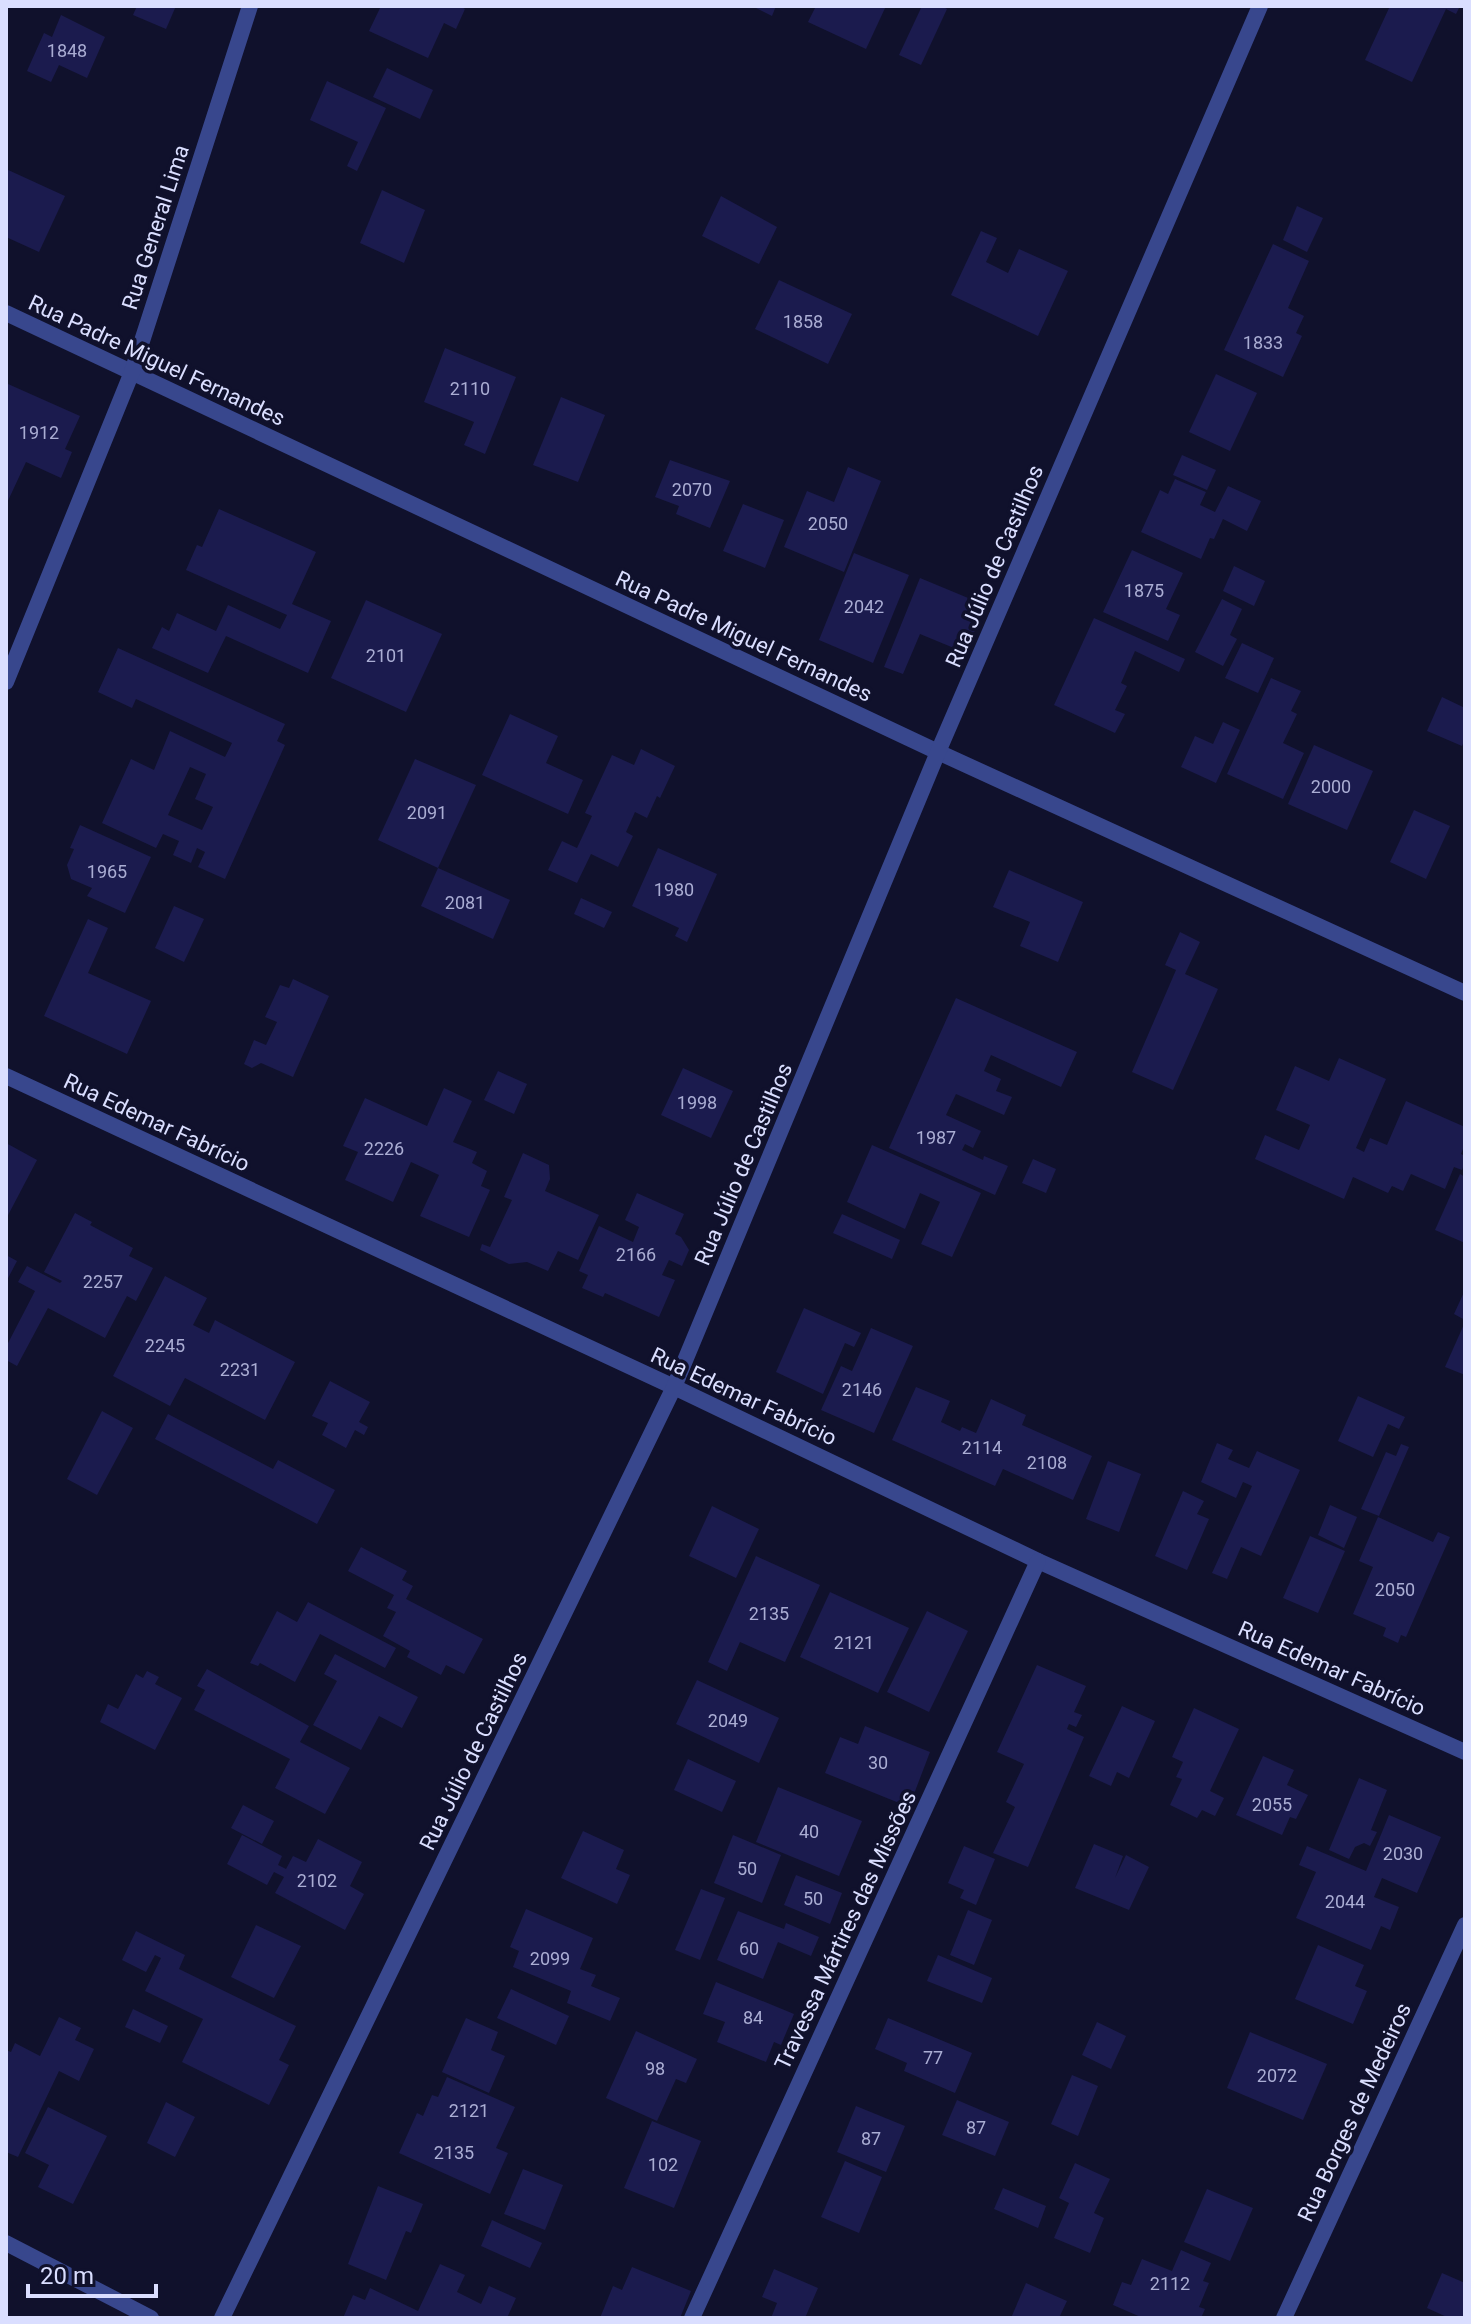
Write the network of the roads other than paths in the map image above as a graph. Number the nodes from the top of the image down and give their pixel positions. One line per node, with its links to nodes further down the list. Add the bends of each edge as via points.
1 (250, 6): 4 (street, Rua General Lima)
2 (1260, 6): 6 (street, Rua Júlio de Castilhos)
3 (6, 313): 4 (street, Rua Padre Miguel Fernandes)
4 (132, 372): 5 (street, Rua General Lima); 6 (street, Rua Padre Miguel Fernandes)
5 (6, 682)
6 (938, 752): 7 (street, Rua Padre Miguel Fernandes); 9 (street, Rua Júlio de Castilhos)
7 (1465, 993)
8 (6, 1076): 9 (street, Rua Edemar Fabrício)
9 (674, 1387): 10 (street, Rua Edemar Fabrício); 15 (street, Rua Júlio de Castilhos)
10 (1038, 1561): 11 (street, Rua Edemar Fabrício); 16 (street, Travessa Mártires das Missões)
11 (1465, 1752)
12 (1465, 1925): 17 (street, Rua Borges de Medeiros)
13 (6, 2243): 14 (street)
14 (151, 2318)
15 (222, 2318)
16 (692, 2318)
17 (1284, 2318)

